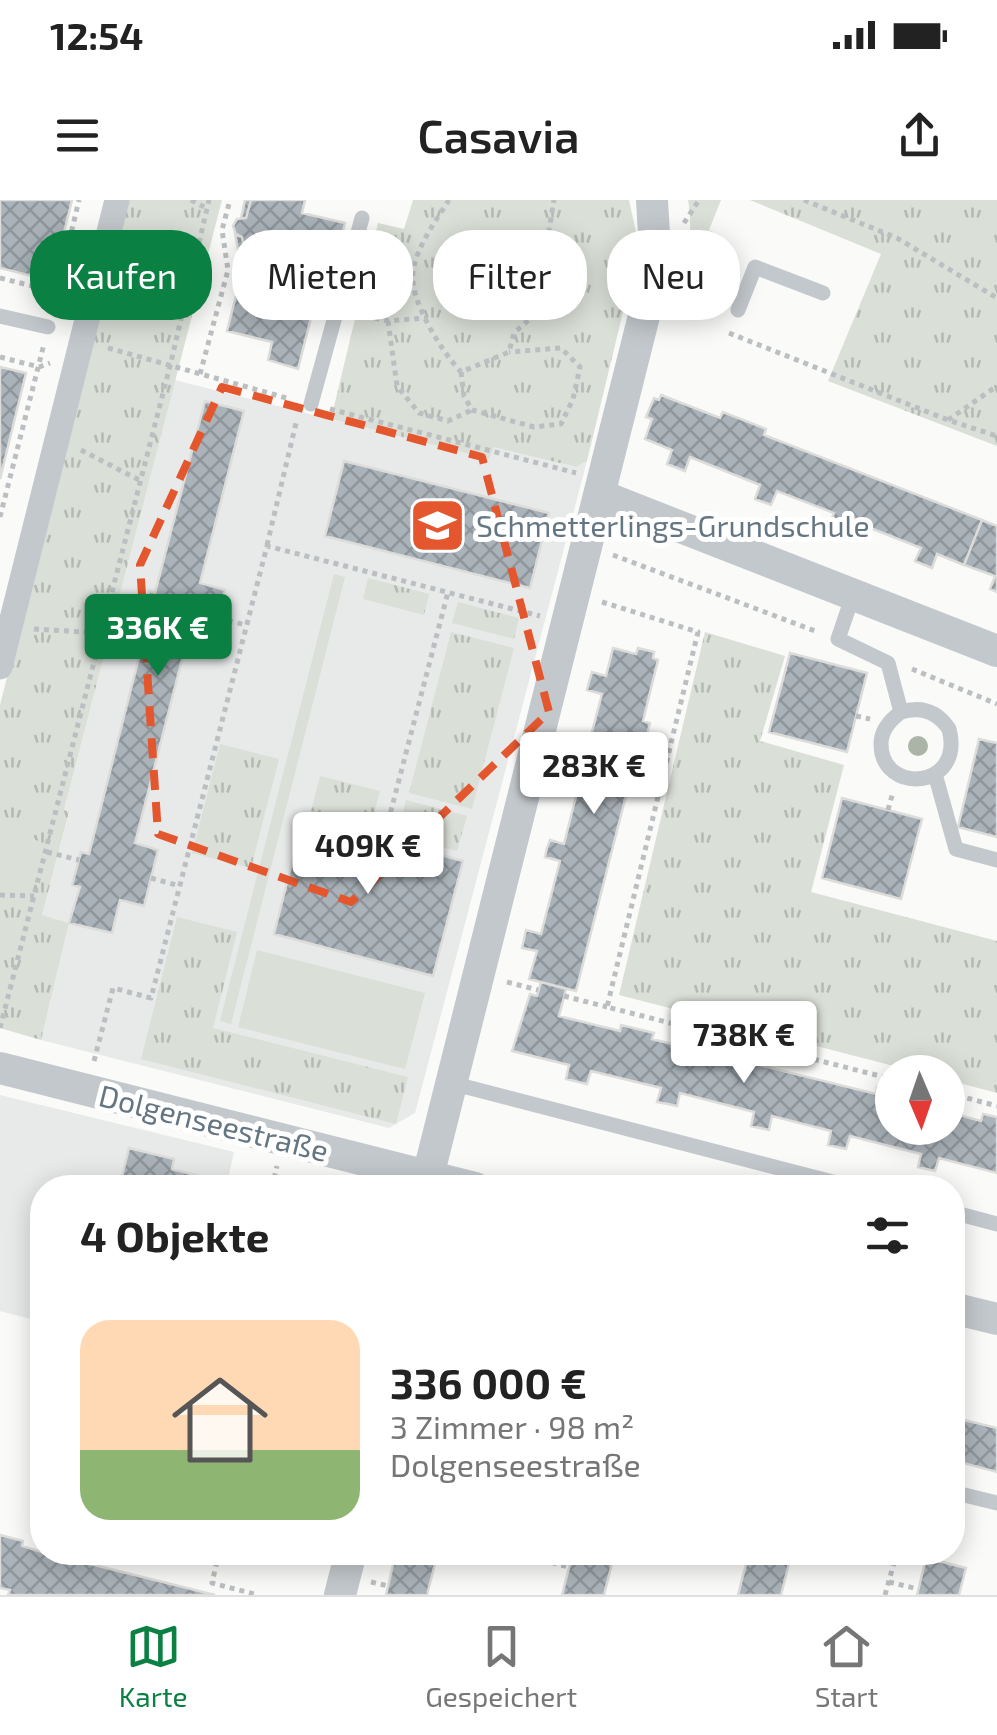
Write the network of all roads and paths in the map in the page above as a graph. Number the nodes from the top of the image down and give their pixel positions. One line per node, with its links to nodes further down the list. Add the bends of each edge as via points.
1 (79, 200): 11 (path)
2 (117, 200): 37 (street)
3 (191, 200): 9 (path)
4 (230, 200): 32 (path, via 222,230 228,270)
5 (449, 200): 19 (path, via 412,270)
6 (554, 200): 27 (path, via 549,281 540,309 514,333)
7 (652, 200): 40 (street, via 656,268)
8 (804, 200): 16 (path, via 897,238)
9 (208, 204): 29 (path)
10 (362, 218): 12 (lane)
11 (72, 230)
12 (359, 230)
13 (0, 278): 14 (path)
14 (30, 286)
15 (822, 293): 17 (lane, via 755,267)
16 (997, 298)
17 (740, 305)
18 (0, 316): 24 (lane)
19 (426, 318): 23 (path); 31 (path)
20 (50, 320): 24 (path)
21 (334, 320): 34 (lane)
22 (384, 320): 23 (path)
23 (388, 321): 35 (path, via 398,386 419,412 448,421)
24 (48, 327): 30 (path)
25 (729, 334): 36 (path)
26 (108, 348): 29 (path)
27 (509, 352): 31 (path); 35 (path, via 561,348 580,367 561,424 534,427)
28 (0, 357): 30 (path)
29 (170, 366): 32 (path); 39 (path)
30 (38, 367): 41 (path)
31 (460, 372): 35 (path)
32 (200, 374): 43 (path, via 301,402)
33 (997, 386): 36 (path)
34 (311, 404): 40 (path)
35 (472, 410)
36 (948, 420): 38 (path)
37 (56, 436): 39 (path); 52 (street)
38 (997, 436)
39 (141, 481): 46 (path)
40 (601, 488): 42 (street); 45 (street)
41 (0, 518)
42 (587, 544): 48 (street); 53 (path)
43 (266, 546): 44 (path); 50 (path)
44 (448, 592): 48 (path); 60 (path)
45 (852, 596): 53 (lane); 54 (street)
46 (110, 598): 47 (path); 51 (path)
47 (144, 608)
48 (571, 608): 69 (path, via 698,632); 73 (street)
49 (218, 618): 50 (path)
50 (246, 625): 65 (path)
51 (101, 633): 52 (path, via 20,628); 61 (path)
52 (7, 636): 55 (street)
53 (838, 639): 58 (lane, via 888,663)
54 (997, 651)
55 (0, 667)
56 (909, 668): 57 (path)
57 (997, 704)
58 (901, 712): 59 (lane, via 929,711 948,728 952,750); 59 (lane, via 882,737 886,761 908,778)
59 (935, 774): 63 (lane, via 956,849)
60 (388, 822)
61 (47, 852): 62 (path); 67 (path)
62 (79, 860)
63 (997, 860)
64 (151, 878): 65 (path)
65 (180, 886): 74 (path, via 151,998 112,988)
66 (0, 895): 67 (path)
67 (34, 896): 70 (path)
68 (564, 996): 69 (path)
69 (607, 1007): 72 (path)
70 (0, 1028)
71 (0, 1068): 74 (street, Dolgenseestraße)
72 (875, 1076)
73 (452, 1083): 78 (street); 79 (lane)
74 (87, 1090): 77 (street, Dolgenseestraße)
75 (965, 1098): 76 (path)
76 (997, 1106)
77 (424, 1175)
78 (428, 1175)
79 (806, 1175)
80 (965, 1215): 81 (lane)
81 (997, 1224)
82 (965, 1311): 83 (street)
83 (997, 1319)
84 (965, 1495): 85 (lane)
85 (997, 1503)
86 (217, 1565): 93 (path, via 212,1583)
87 (348, 1565): 94 (street)
88 (561, 1565): 90 (path)
89 (894, 1565): 91 (path)
90 (569, 1567)
91 (889, 1582): 92 (path); 95 (path)
92 (918, 1589)
93 (258, 1595)
94 (340, 1595)
95 (885, 1595)

